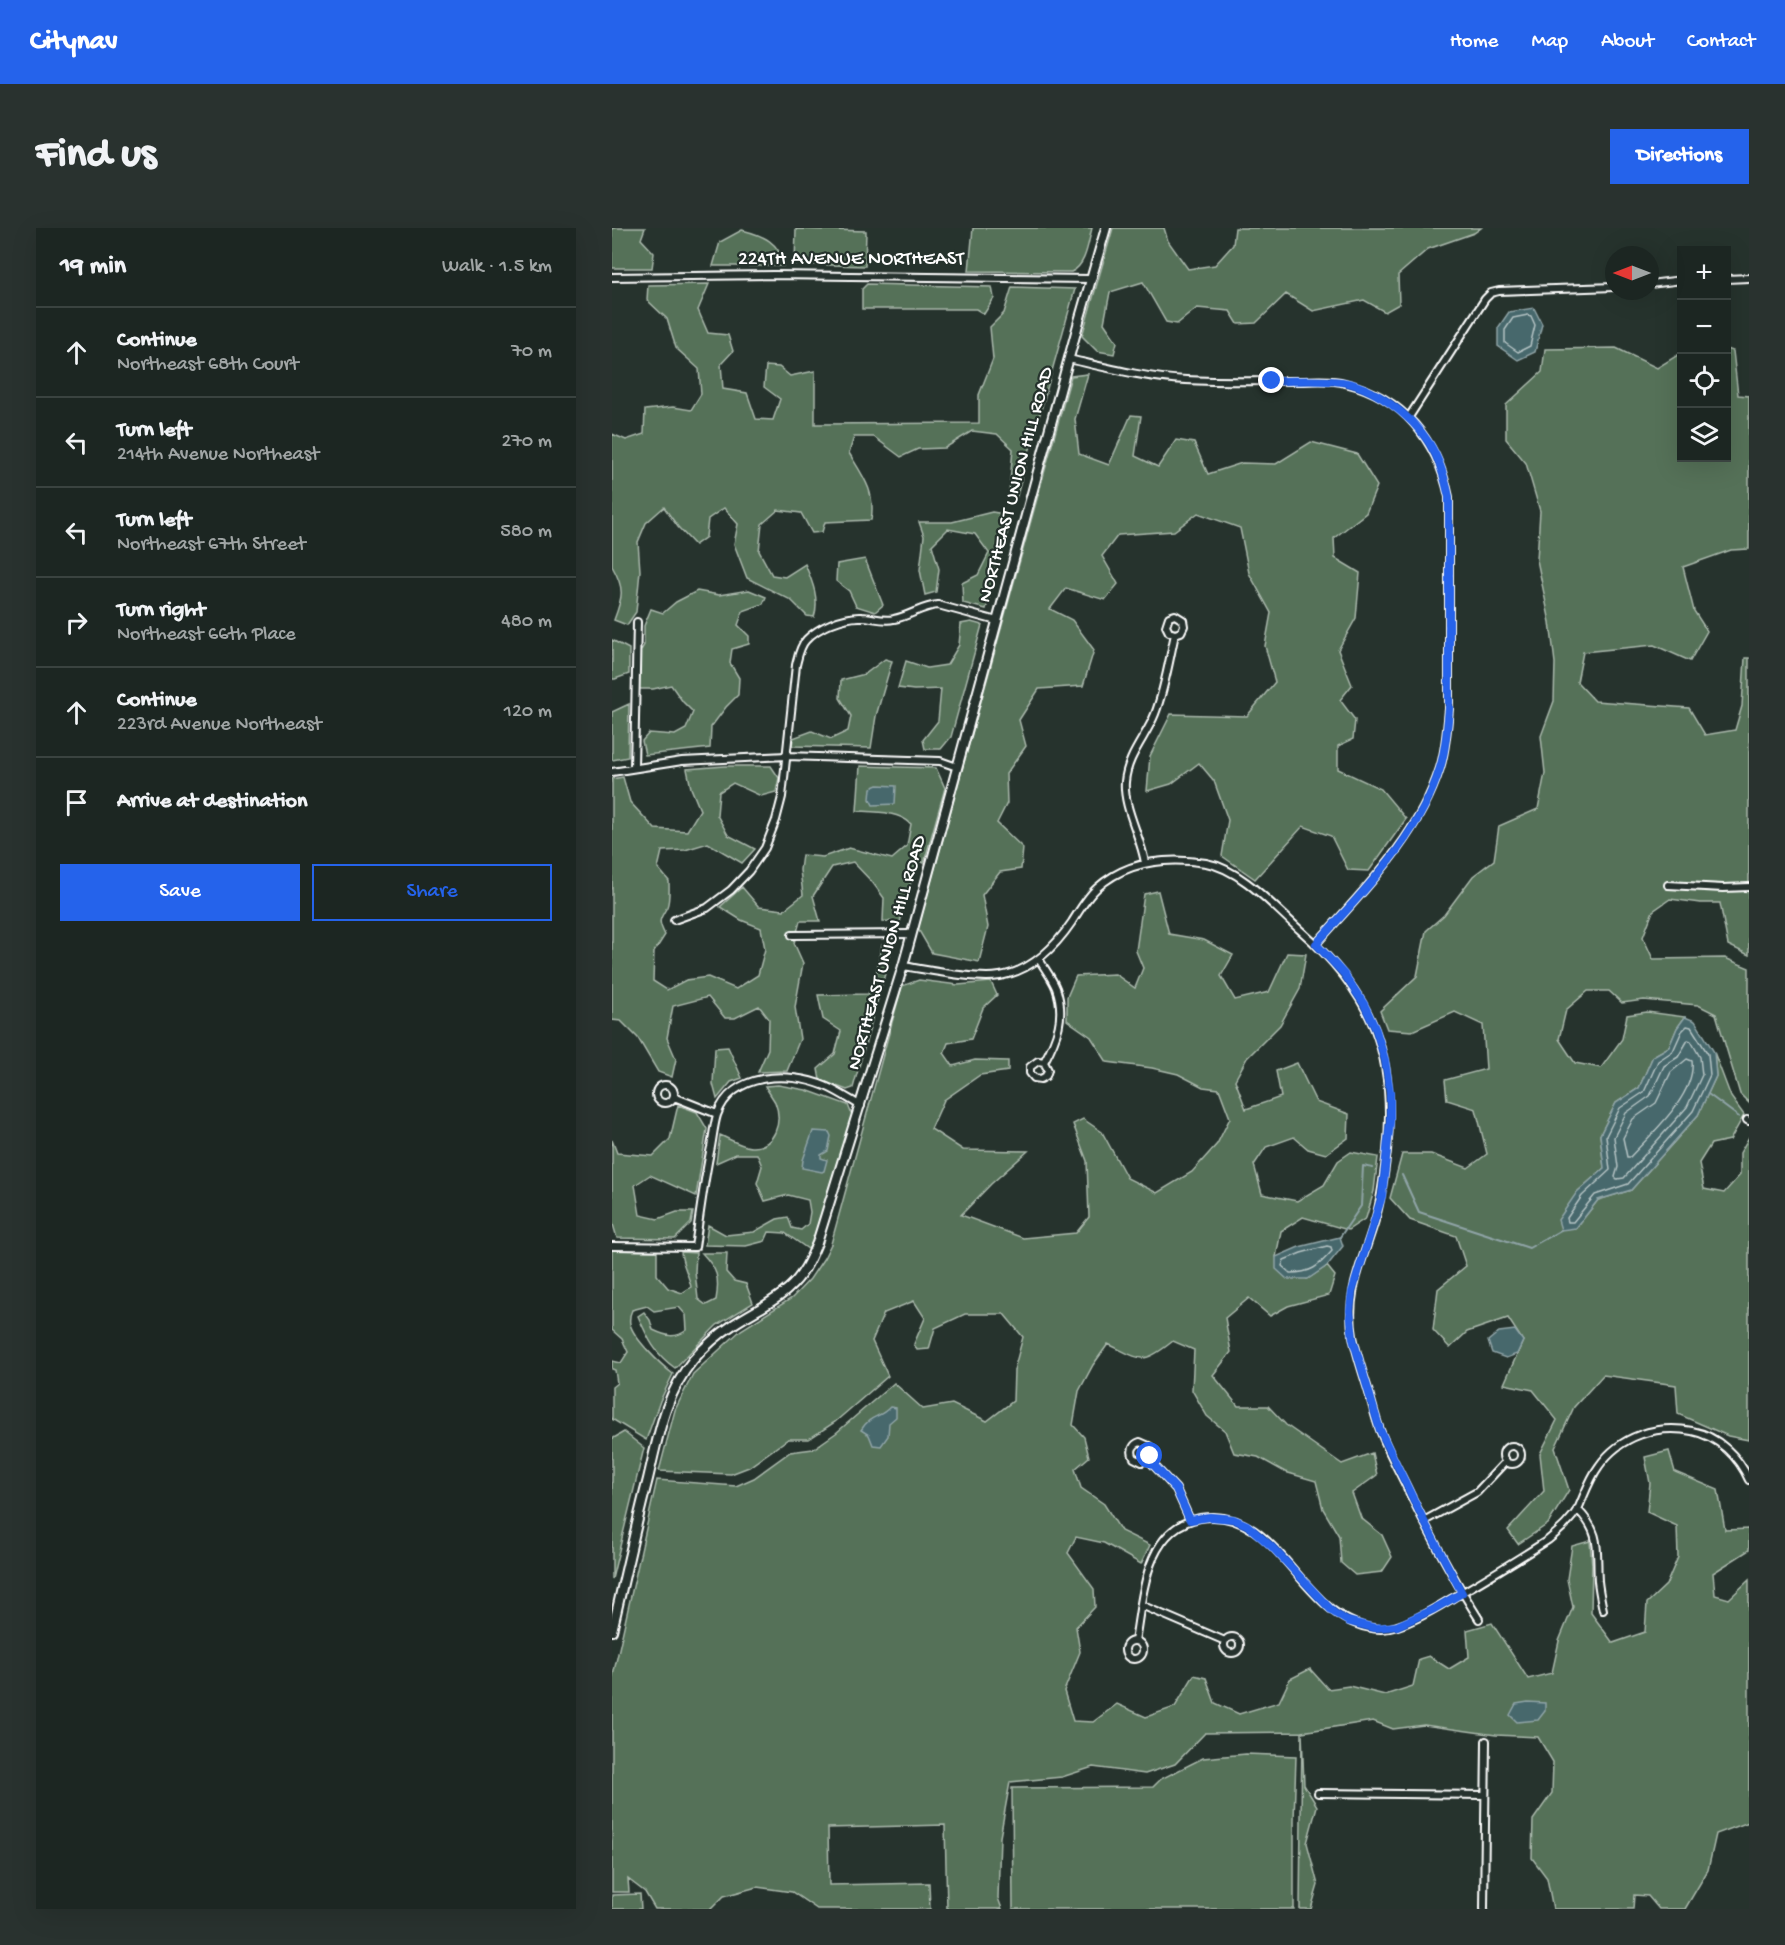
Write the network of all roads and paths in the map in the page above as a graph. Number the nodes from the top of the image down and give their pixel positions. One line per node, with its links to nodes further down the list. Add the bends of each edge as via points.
1 (1106, 228): 4 (street, NORTHEAST UNION HILL ROAD)
2 (612, 277): 4 (street, 224TH AVENUE NORTHEAST)
3 (1749, 278): 5 (street)
4 (1091, 279): 9 (street, NORTHEAST UNION HILL ROAD)
5 (1731, 279)
6 (1677, 281): 7 (street)
7 (1659, 283)
8 (1605, 287): 10 (street, via 1491,293)
9 (1069, 359): 10 (street, via 1185,380 1343,382 1379,396); 11 (street, NORTHEAST UNION HILL ROAD)
10 (1409, 417): 24 (street, via 1435,453 1449,497 1446,743 1440,769 1415,823 1388,862)
11 (997, 621): 14 (street, via 938,605 892,620 849,618 817,632 800,649); 15 (street, NORTHEAST UNION HILL ROAD)
12 (637, 622): 16 (street)
13 (1175, 634): 18 (street, via 1161,697 1135,750 1125,782)
14 (786, 756): 15 (street, via 940,761); 16 (street, via 682,761); 21 (street, via 782,797 765,848 731,890 707,908)
15 (957, 767): 22 (street, NORTHEAST UNION HILL ROAD)
16 (634, 768): 17 (street)
17 (612, 772)
18 (1144, 862): 24 (street, via 1181,860 1210,864 1230,872); 25 (street, via 1096,888 1066,931)
19 (1668, 885): 20 (street)
20 (1749, 887)
21 (674, 920)
22 (912, 934): 23 (street); 26 (street, NORTHEAST UNION HILL ROAD)
23 (792, 935)
24 (1316, 944): 37 (street, via 1344,974 1364,1004 1385,1060 1390,1122 1382,1196 1352,1292 1350,1311 1353,1339 1380,1430)
25 (1039, 959): 26 (street, via 1000,976); 27 (street, via 1056,988 1060,1018 1059,1032)
26 (903, 966): 29 (street, NORTHEAST UNION HILL ROAD)
27 (1044, 1062)
28 (674, 1097): 30 (street)
29 (861, 1106): 30 (street, via 825,1086 781,1077 752,1081 735,1089); 42 (street, NORTHEAST UNION HILL ROAD, via 808,1264 788,1290 709,1343 678,1381 657,1439)
30 (717, 1114): 31 (street, via 695,1247)
31 (612, 1246)
32 (1148, 1459): 36 (street, via 1176,1489)
33 (1506, 1461): 37 (street, via 1477,1492)
34 (1749, 1480): 35 (street, via 1731,1453 1714,1439 1699,1432 1657,1430 1622,1443 1608,1456)
35 (1577, 1509): 38 (street, via 1548,1540); 40 (street, via 1589,1520 1598,1545)
36 (1190, 1520): 38 (street, via 1233,1519 1247,1525 1333,1612 1347,1621 1375,1628 1397,1626); 39 (street, via 1175,1528 1154,1554)
37 (1424, 1521): 38 (street)
38 (1462, 1593): 41 (street)
39 (1142, 1605): 43 (street); 44 (street)
40 (1603, 1610)
41 (1479, 1619)
42 (612, 1631)
43 (1135, 1641)
44 (1225, 1641)
45 (1486, 1741): 47 (street)
46 (1318, 1793): 47 (street)
47 (1485, 1795): 48 (street)
48 (1484, 1909)

